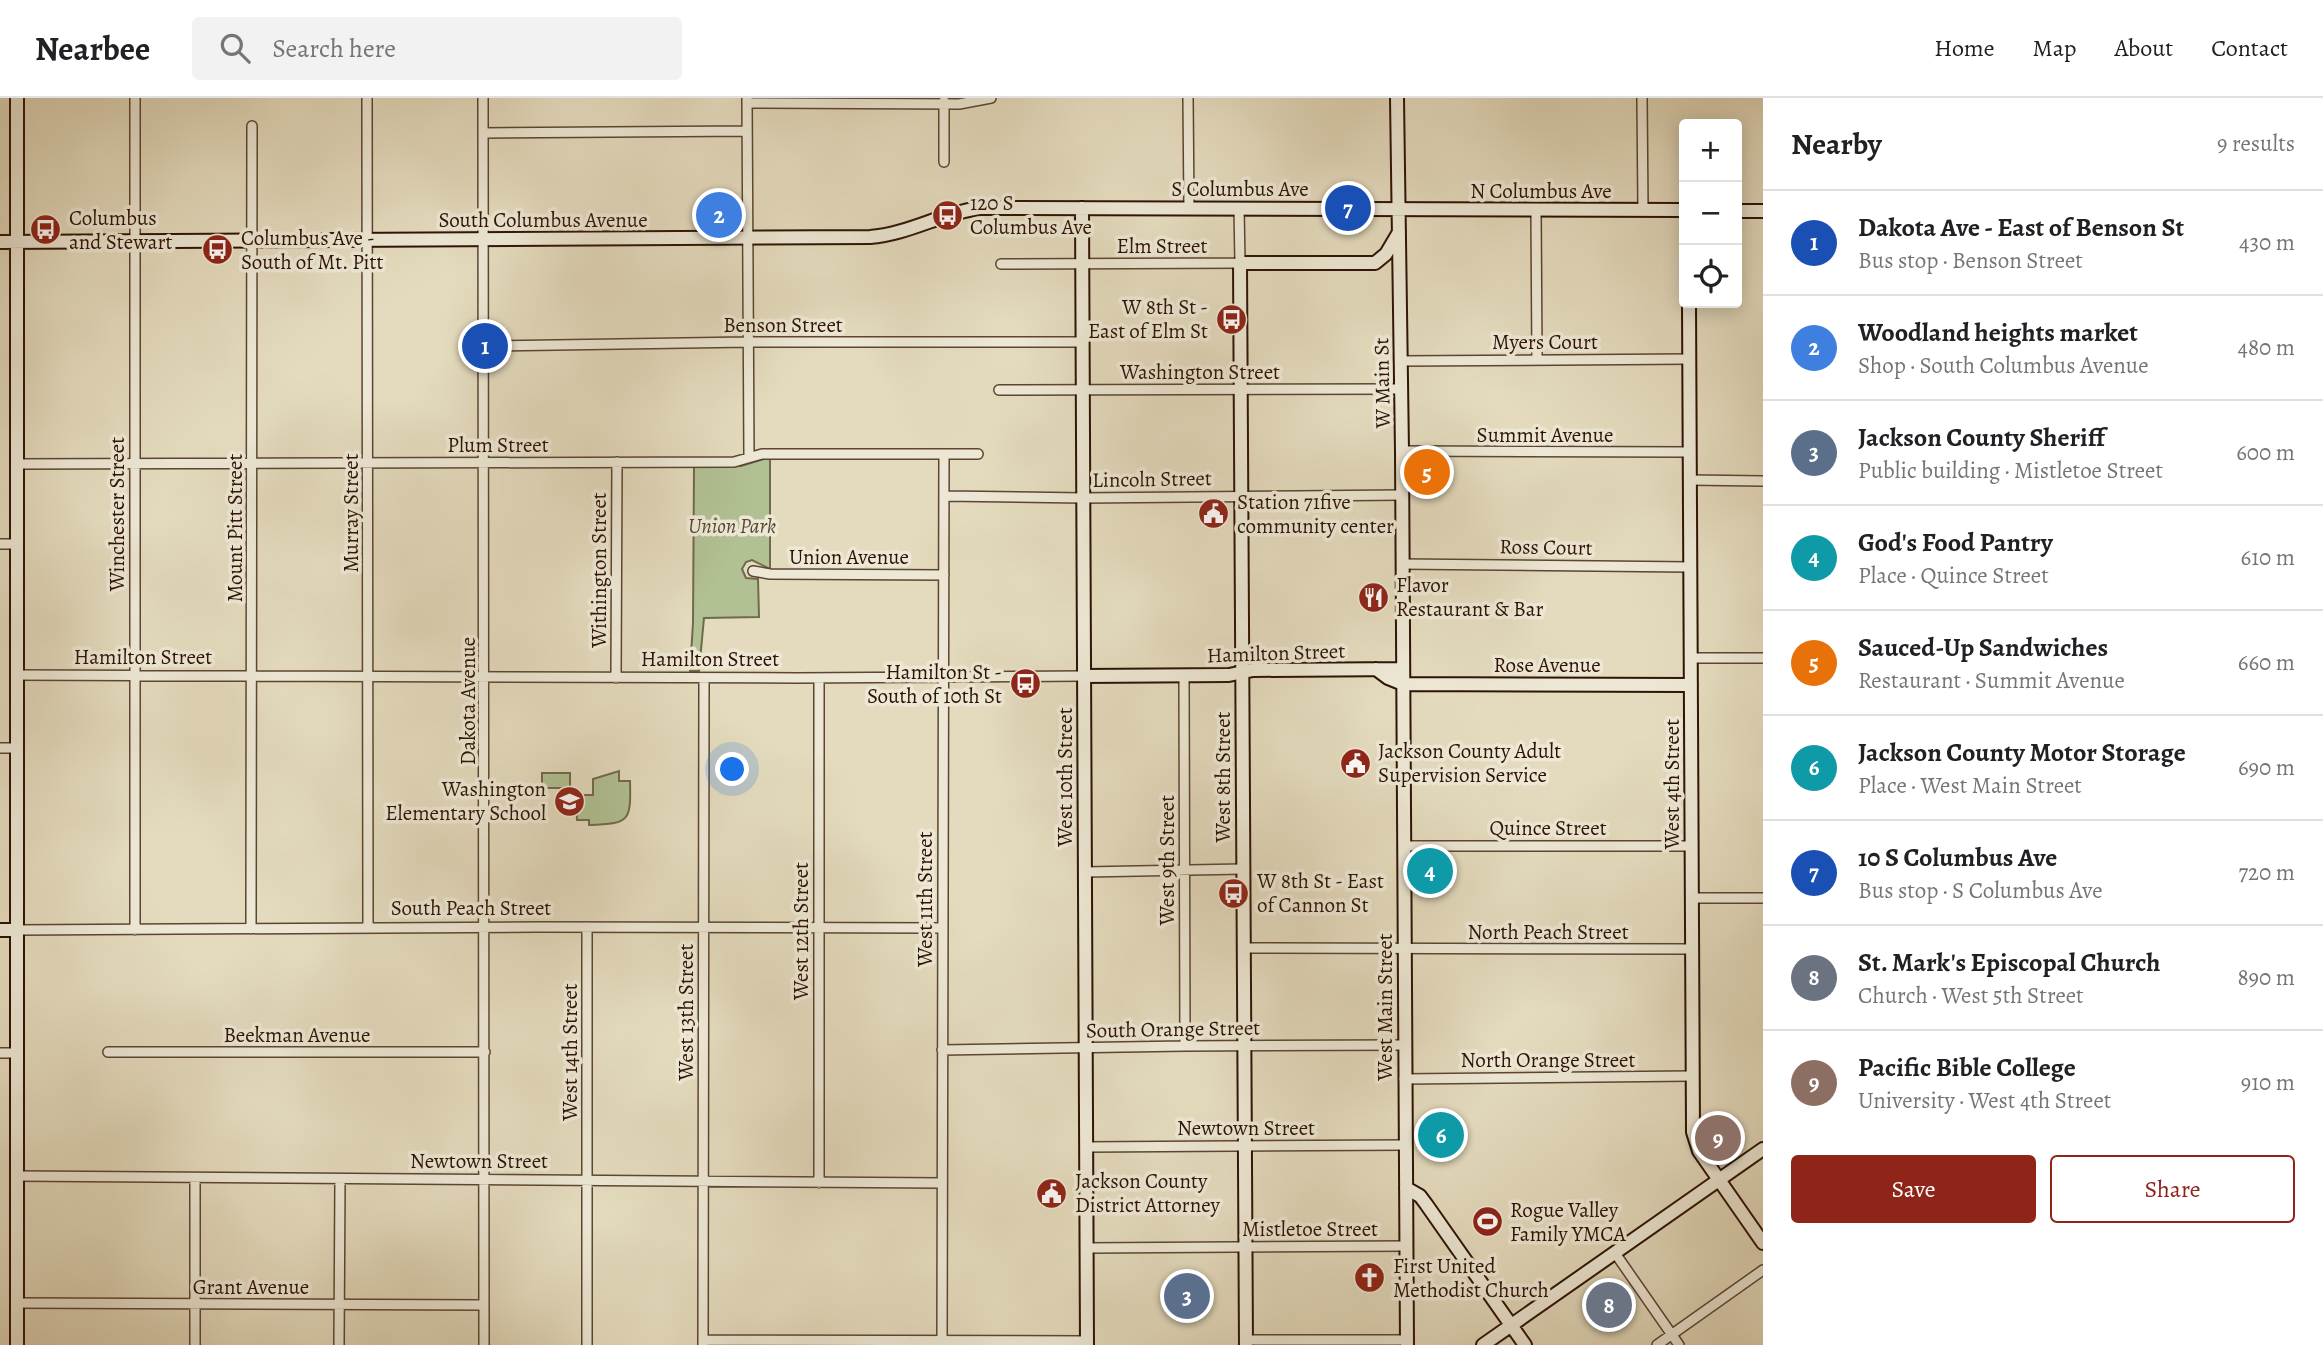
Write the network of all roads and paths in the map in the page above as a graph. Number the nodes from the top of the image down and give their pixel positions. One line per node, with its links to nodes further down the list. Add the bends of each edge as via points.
1 (17, 98): 30 (main road)
2 (135, 98): 28 (street, Winchester Street)
3 (367, 98): 26 (street, Murray Street)
4 (484, 98): 13 (street, Dakota Avenue)
5 (991, 98): 10 (street, via 971,103)
6 (1188, 98): 16 (street)
7 (1397, 98): 18 (main road, W Main St)
8 (1642, 98): 21 (street)
9 (747, 101): 10 (street); 12 (street)
10 (944, 101): 14 (street)
11 (252, 126): 29 (street, Mount Pitt Street)
12 (747, 131): 13 (street); 25 (street)
13 (483, 133): 27 (street, Dakota Avenue)
14 (944, 162)
15 (1082, 208): 16 (main road, S Columbus Ave); 25 (main road, South Columbus Avenue, via 980,208 879,237); 35 (main road, West 10th Street)
16 (1189, 208): 17 (main road, S Columbus Ave)
17 (1239, 208): 18 (main road, S Columbus Ave); 32 (street, West 8th Street)
18 (1398, 210): 19 (main road, N Columbus Ave); 24 (main road, W Main St)
19 (1536, 210): 21 (main road, N Columbus Ave); 42 (street)
20 (1679, 210): 21 (main road, N Columbus Ave)
21 (1643, 211)
22 (1742, 211): 23 (main road)
23 (1763, 211)
24 (1399, 232): 33 (main road); 36 (main road, W Main St)
25 (748, 238): 27 (main road, South Columbus Avenue); 38 (street)
26 (368, 239): 27 (main road, South Columbus Avenue); 29 (main road, South Columbus Avenue); 54 (street, Murray Street)
27 (484, 239): 40 (street, Dakota Avenue)
28 (135, 240): 29 (main road, South Columbus Avenue); 30 (main road, South Columbus Avenue); 56 (street, Winchester Street)
29 (252, 240): 53 (street, Mount Pitt Street)
30 (16, 241): 31 (main road, South Columbus Avenue); 58 (main road)
31 (0, 242)
32 (1240, 263): 33 (main road); 35 (street, Elm Street); 47 (main road, West 8th Street)
33 (1375, 263): 36 (main road, via 1390,266)
34 (1001, 264): 35 (street, Elm Street)
35 (1082, 264): 39 (main road, West 10th Street)
36 (1400, 276): 43 (main road, W Main St)
37 (1689, 308): 41 (main road, West 4th Street)
38 (748, 342): 39 (street, Benson Street); 40 (street, Benson Street); 52 (street)
39 (1082, 342): 44 (main road, West 10th Street)
40 (485, 345): 55 (street, Dakota Avenue)
41 (1689, 359): 42 (street, Myers Court); 49 (main road, West 4th Street)
42 (1537, 360): 43 (street, Myers Court)
43 (1401, 361): 45 (main road, W Main St)
44 (1083, 389): 46 (street, Washington Street); 47 (street, Washington Street); 64 (main road, West 10th Street)
45 (1401, 389): 47 (street, Washington Street); 48 (main road, W Main St)
46 (999, 390)
47 (1242, 390): 61 (main road, West 8th Street)
48 (1402, 452): 49 (street, Summit Avenue); 62 (main road, W Main St)
49 (1689, 453): 59 (main road, West 4th Street)
50 (944, 454): 51 (street, Plum Street); 52 (street, Plum Street); 63 (street, West 11th Street)
51 (978, 454)
52 (749, 457): 57 (street, Plum Street, via 734,462)
53 (252, 462): 54 (street, Plum Street); 56 (street, Plum Street); 78 (street, Mount Pitt Street)
54 (369, 462): 55 (street, Plum Street); 79 (street, Murray Street)
55 (485, 462): 57 (street, Plum Street); 82 (street, Dakota Avenue)
56 (134, 463): 58 (street, Plum Street); 81 (street, Winchester Street)
57 (617, 463): 83 (street, Withington Street)
58 (16, 464): 66 (main road)
59 (1689, 480): 60 (street); 68 (main road, West 4th Street)
60 (1763, 481)
61 (1242, 495): 62 (street, Lincoln Street); 64 (street, Lincoln Street); 75 (main road, West 8th Street)
62 (1402, 495): 67 (main road, W Main St)
63 (945, 496): 64 (street, Lincoln Street); 70 (street, West 11th Street)
64 (1083, 498): 80 (main road, West 10th Street)
65 (0, 544): 66 (street)
66 (17, 544): 76 (main road)
67 (1402, 564): 68 (street, Ross Court); 73 (main road, W Main St)
68 (1690, 567): 71 (main road, West 4th Street)
69 (753, 571): 70 (street, Union Avenue)
70 (944, 575): 86 (street, West 11th Street)
71 (1691, 658): 72 (street); 88 (main road, West 4th Street)
72 (1763, 658)
73 (1403, 668): 74 (main road, Hamilton Street); 87 (main road, West Main Street)
74 (1376, 669): 75 (main road, Hamilton Street); 87 (main road)
75 (1242, 672): 77 (main road, Hamilton Street); 94 (main road, West 8th Street)
76 (17, 675): 81 (street, Hamilton Street); 90 (main road)
77 (1184, 675): 80 (main road, Hamilton Street); 93 (street, West 9th Street)
78 (252, 676): 79 (street, Hamilton Street); 81 (street, Hamilton Street); 104 (street, Mount Pitt Street)
79 (368, 676): 82 (street, Hamilton Street); 102 (street, Murray Street)
80 (1084, 676): 86 (street, Hamilton Street); 95 (main road, West 10th Street)
81 (134, 677): 107 (street, Winchester Street)
82 (485, 678): 83 (street, Hamilton Street); 98 (street, Dakota Avenue)
83 (616, 678): 84 (street, Hamilton Street)
84 (704, 678): 85 (street, Hamilton Street); 100 (street, West 13th Street)
85 (819, 678): 86 (street, Hamilton Street); 101 (street, West 12th Street)
86 (944, 678): 103 (street, West 11th Street)
87 (1403, 684): 88 (main road, Rose Avenue); 91 (main road, West Main Street)
88 (1691, 685): 92 (main road, West 4th Street)
89 (0, 748): 90 (street)
90 (16, 748): 106 (main road)
91 (1404, 846): 92 (street, Quince Street); 109 (main road, West Main Street)
92 (1691, 846): 96 (main road, West 4th Street)
93 (1184, 869): 94 (street); 95 (street); 111 (street, West 9th Street)
94 (1243, 869): 108 (main road, West 8th Street)
95 (1085, 872): 114 (main road, West 10th Street)
96 (1692, 898): 97 (street); 110 (main road, West 4th Street)
97 (1763, 898)
98 (485, 927): 99 (street, South Peach Street); 102 (street, South Peach Street); 117 (street, Dakota Avenue)
99 (587, 927): 100 (street, South Peach Street); 130 (street, West 14th Street)
100 (704, 927): 101 (street, South Peach Street); 132 (street, West 13th Street)
101 (819, 927): 103 (street, South Peach Street); 133 (street, West 12th Street)
102 (368, 928): 104 (street, South Peach Street)
103 (942, 928): 115 (street, West 11th Street)
104 (251, 929): 107 (street, South Peach Street)
105 (0, 930): 106 (main road, South Peach Street)
106 (17, 930): 107 (street, South Peach Street); 119 (main road)
107 (135, 930)
108 (1244, 948): 109 (street); 112 (main road, West 8th Street)
109 (1404, 949): 110 (street, North Peach Street); 113 (main road, West Main Street)
110 (1691, 949): 120 (main road, West 4th Street)
111 (1185, 1045): 112 (street, South Orange Street); 114 (street, South Orange Street)
112 (1244, 1045): 113 (street, South Orange Street); 123 (main road, West 8th Street)
113 (1405, 1045): 121 (main road, West Main Street)
114 (1086, 1048): 115 (street, South Orange Street); 124 (main road, West 10th Street)
115 (942, 1050): 134 (street, West 11th Street)
116 (108, 1052): 117 (street, Beekman Avenue)
117 (485, 1052): 129 (street, Dakota Avenue)
118 (0, 1053): 119 (street)
119 (17, 1053): 126 (main road)
120 (1692, 1076): 121 (street, North Orange Street); 131 (main road, West 4th Street, via 1694,1141)
121 (1404, 1079): 122 (main road, West Main Street)
122 (1405, 1145): 123 (street, Newtown Street); 135 (main road, West Main Street)
123 (1244, 1146): 124 (street, Newtown Street); 138 (main road, West 8th Street)
124 (1087, 1147): 139 (main road, West 10th Street)
125 (1763, 1149): 131 (main road)
126 (17, 1177): 127 (street, Newtown Street); 142 (main road)
127 (195, 1178): 128 (street, Newtown Street); 143 (street)
128 (340, 1178): 129 (street, Newtown Street); 144 (street)
129 (485, 1179): 130 (street, Newtown Street); 145 (street, Dakota Avenue)
130 (588, 1180): 132 (street, Newtown Street); 157 (street, West 14th Street)
131 (1719, 1180): 136 (main road, West 4th Street); 140 (main road)
132 (704, 1181): 133 (street, Newtown Street); 149 (street, West 13th Street)
133 (819, 1183): 134 (street, Newtown Street)
134 (942, 1183): 150 (street, West 11th Street)
135 (1406, 1188): 137 (main road, West Main Street); 146 (main road, via 1420,1196)
136 (1763, 1243)
137 (1406, 1246): 138 (street, Mistletoe Street); 148 (main road, West Main Street)
138 (1245, 1247): 139 (street, Mistletoe Street); 152 (main road, West 8th Street)
139 (1088, 1248): 151 (main road, West 10th Street)
140 (1615, 1253): 146 (main road); 147 (street)
141 (1763, 1270): 147 (street)
142 (17, 1303): 143 (street, Grant Avenue); 153 (main road)
143 (195, 1304): 144 (street, Grant Avenue); 154 (street)
144 (340, 1304): 145 (street, Grant Avenue); 155 (street)
145 (484, 1305): 156 (street, Dakota Avenue)
146 (1511, 1325): 158 (main road); 159 (main road)
147 (1672, 1334): 160 (street); 161 (street)
148 (1407, 1342): 152 (street)
149 (704, 1343): 150 (street)
150 (943, 1343): 151 (street)
151 (1087, 1343)
152 (1245, 1343)
153 (17, 1345)
154 (195, 1345)
155 (339, 1345)
156 (484, 1345)
157 (587, 1345)
158 (1483, 1345)
159 (1525, 1345)
160 (1657, 1345)
161 (1679, 1345)

